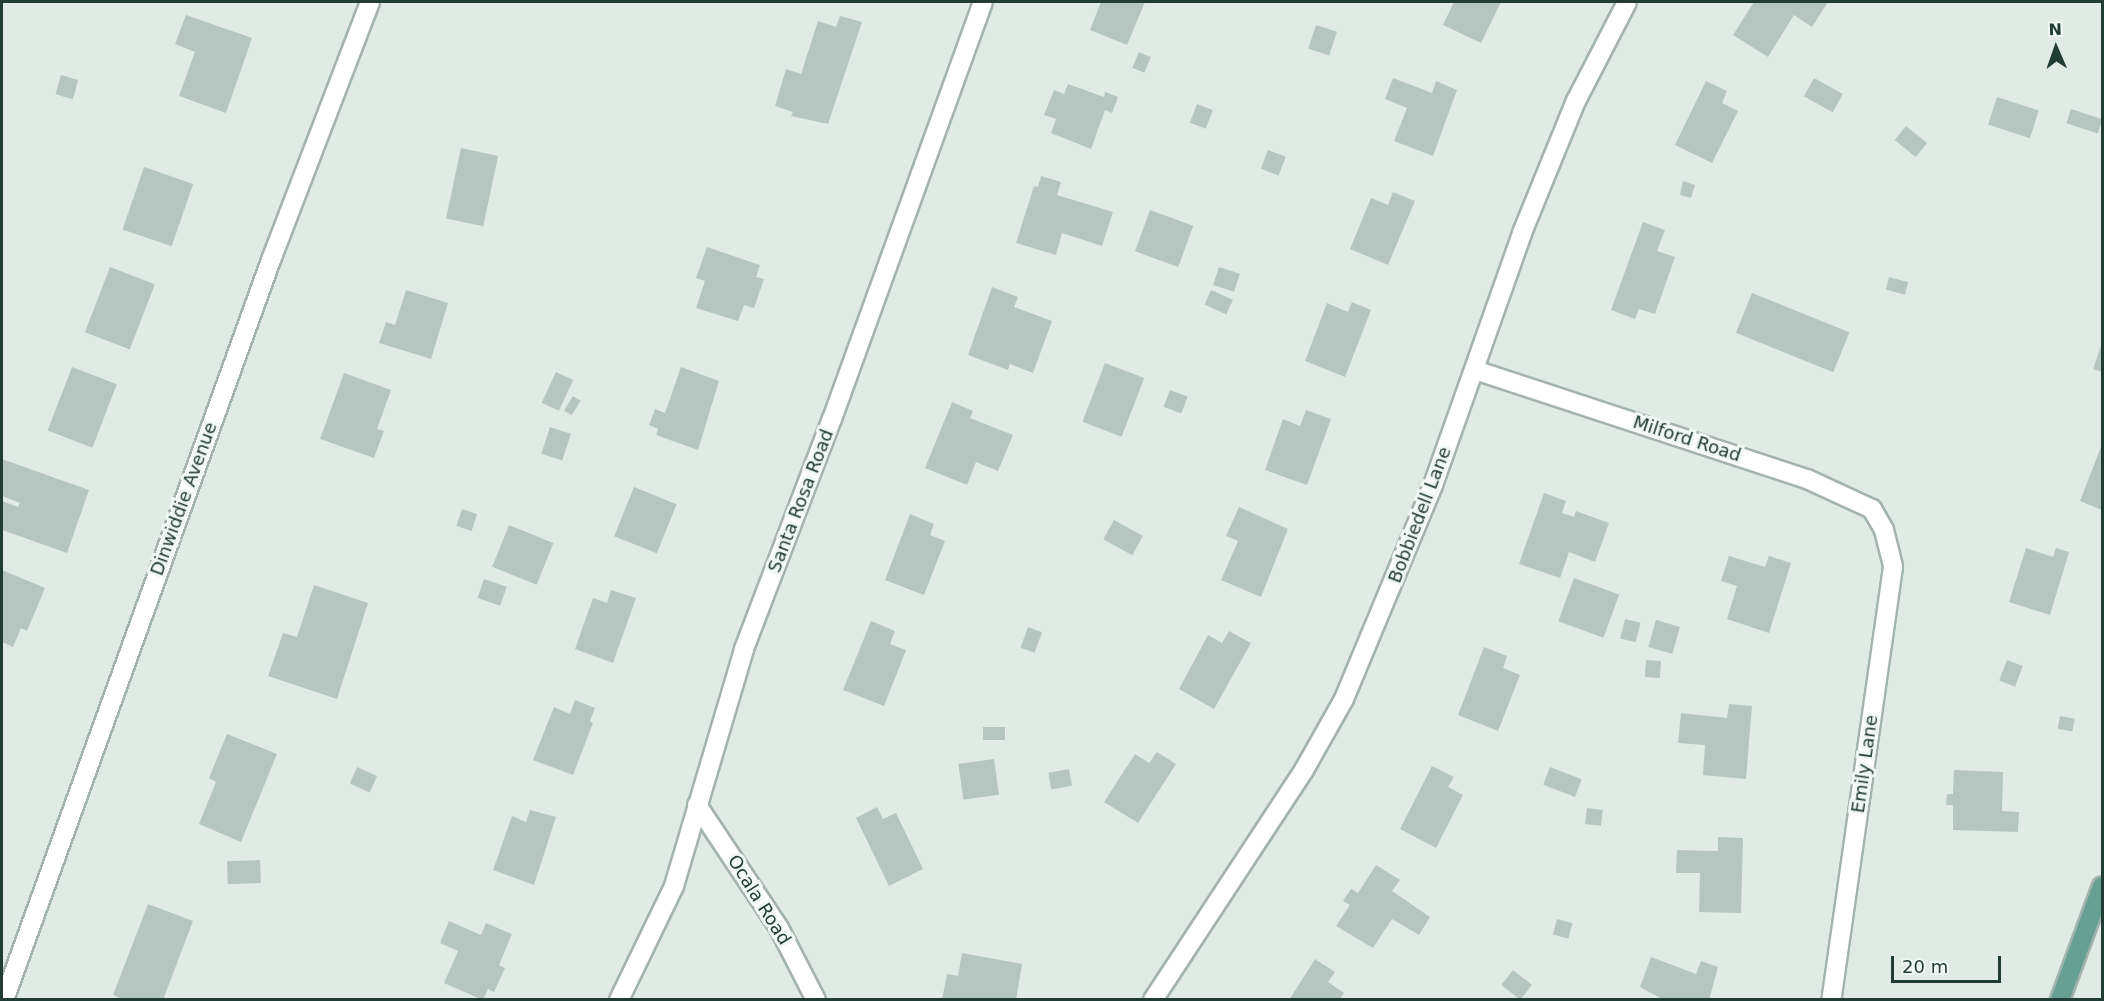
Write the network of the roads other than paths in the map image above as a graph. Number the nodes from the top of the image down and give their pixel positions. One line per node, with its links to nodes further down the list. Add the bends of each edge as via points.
1 (370, 2): 8 (street, Dinwiddie Avenue, via 263,282)
2 (982, 2): 6 (street, Santa Rosa Road, via 744,650)
3 (1627, 2): 4 (street, Bobbiedell Lane, via 1576,101 1522,233)
4 (1475, 370): 5 (street, Milford Road, via 1807,479 1872,509); 11 (street, Bobbiedell Lane, via 1433,485 1344,699 1304,771)
5 (1884, 530): 12 (street, Emily Lane, via 1893,567)
6 (697, 804): 9 (street, Santa Rosa Road, via 674,886); 10 (street, Ocala Road, via 779,928)
7 (2103, 886): 13 (main road)
8 (4, 999)
9 (619, 999)
10 (816, 999)
11 (1153, 999)
12 (1831, 999)
13 (2060, 999)

